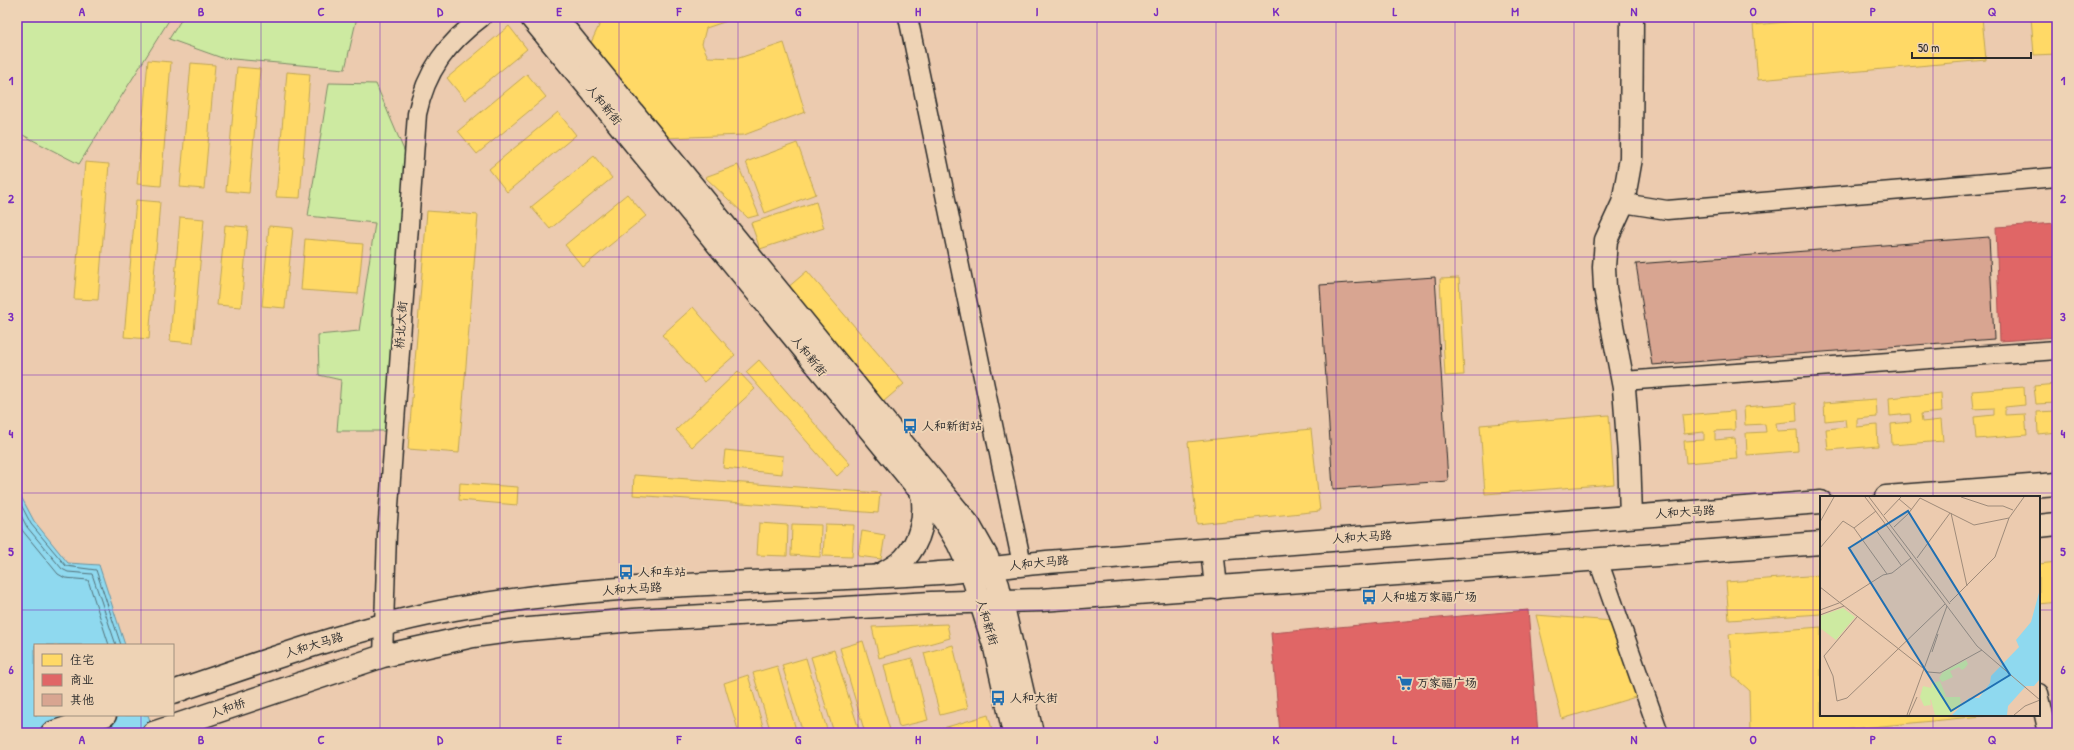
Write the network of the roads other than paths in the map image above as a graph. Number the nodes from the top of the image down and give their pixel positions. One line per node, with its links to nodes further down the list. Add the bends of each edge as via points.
1 (482, 17): 26 (street, 桥北大街, via 440,57 423,89 417,114)
2 (531, 17): 11 (main road, 人和新街)
3 (555, 17): 21 (main road, 人和新街, via 954,504 981,544)
4 (908, 17): 20 (street)
5 (1632, 17): 7 (main road, via 1632,158)
6 (2057, 177): 7 (street, via 1667,210)
7 (1623, 203): 9 (main road, via 1606,240 1604,267 1605,288)
8 (2057, 350): 9 (street)
9 (1623, 381): 14 (main road)
10 (2057, 484): 12 (main road)
11 (922, 493): 21 (main road, 人和新街); 22 (main road, via 924,517 917,539 904,560)
12 (1899, 496)
13 (1820, 502): 14 (main road, 人和大马路)
14 (1631, 516): 18 (main road, 人和大马路)
15 (2057, 524): 16 (main road)
16 (2040, 526)
17 (1820, 543): 19 (main road)
18 (1212, 548): 20 (main road, 人和大马路); 23 (main road)
19 (1598, 560): 23 (main road); 35 (street)
20 (1022, 564): 21 (main road, 人和大马路)
21 (981, 570): 22 (main road, 人和大马路); 24 (main road, 人和新街); 25 (main road, 人和新街)
22 (878, 577): 26 (main road, 人和大马路, via 735,583 567,595 455,609)
23 (1216, 588): 24 (main road, via 1041,600)
24 (1002, 600): 25 (main road); 34 (main road, 人和新街)
25 (980, 602): 27 (main road, via 565,625 473,636); 33 (main road, 人和新街, via 995,648)
26 (383, 625): 27 (street, 桥北大街); 28 (main road, 人和大马路, via 332,639)
27 (383, 656): 32 (main road, 人和桥)
28 (174, 692)
29 (2040, 697): 36 (street)
30 (102, 716): 31 (main road)
31 (52, 733)
32 (153, 733)
33 (1014, 733)
34 (1032, 733)
35 (1659, 733)
36 (2048, 733)

